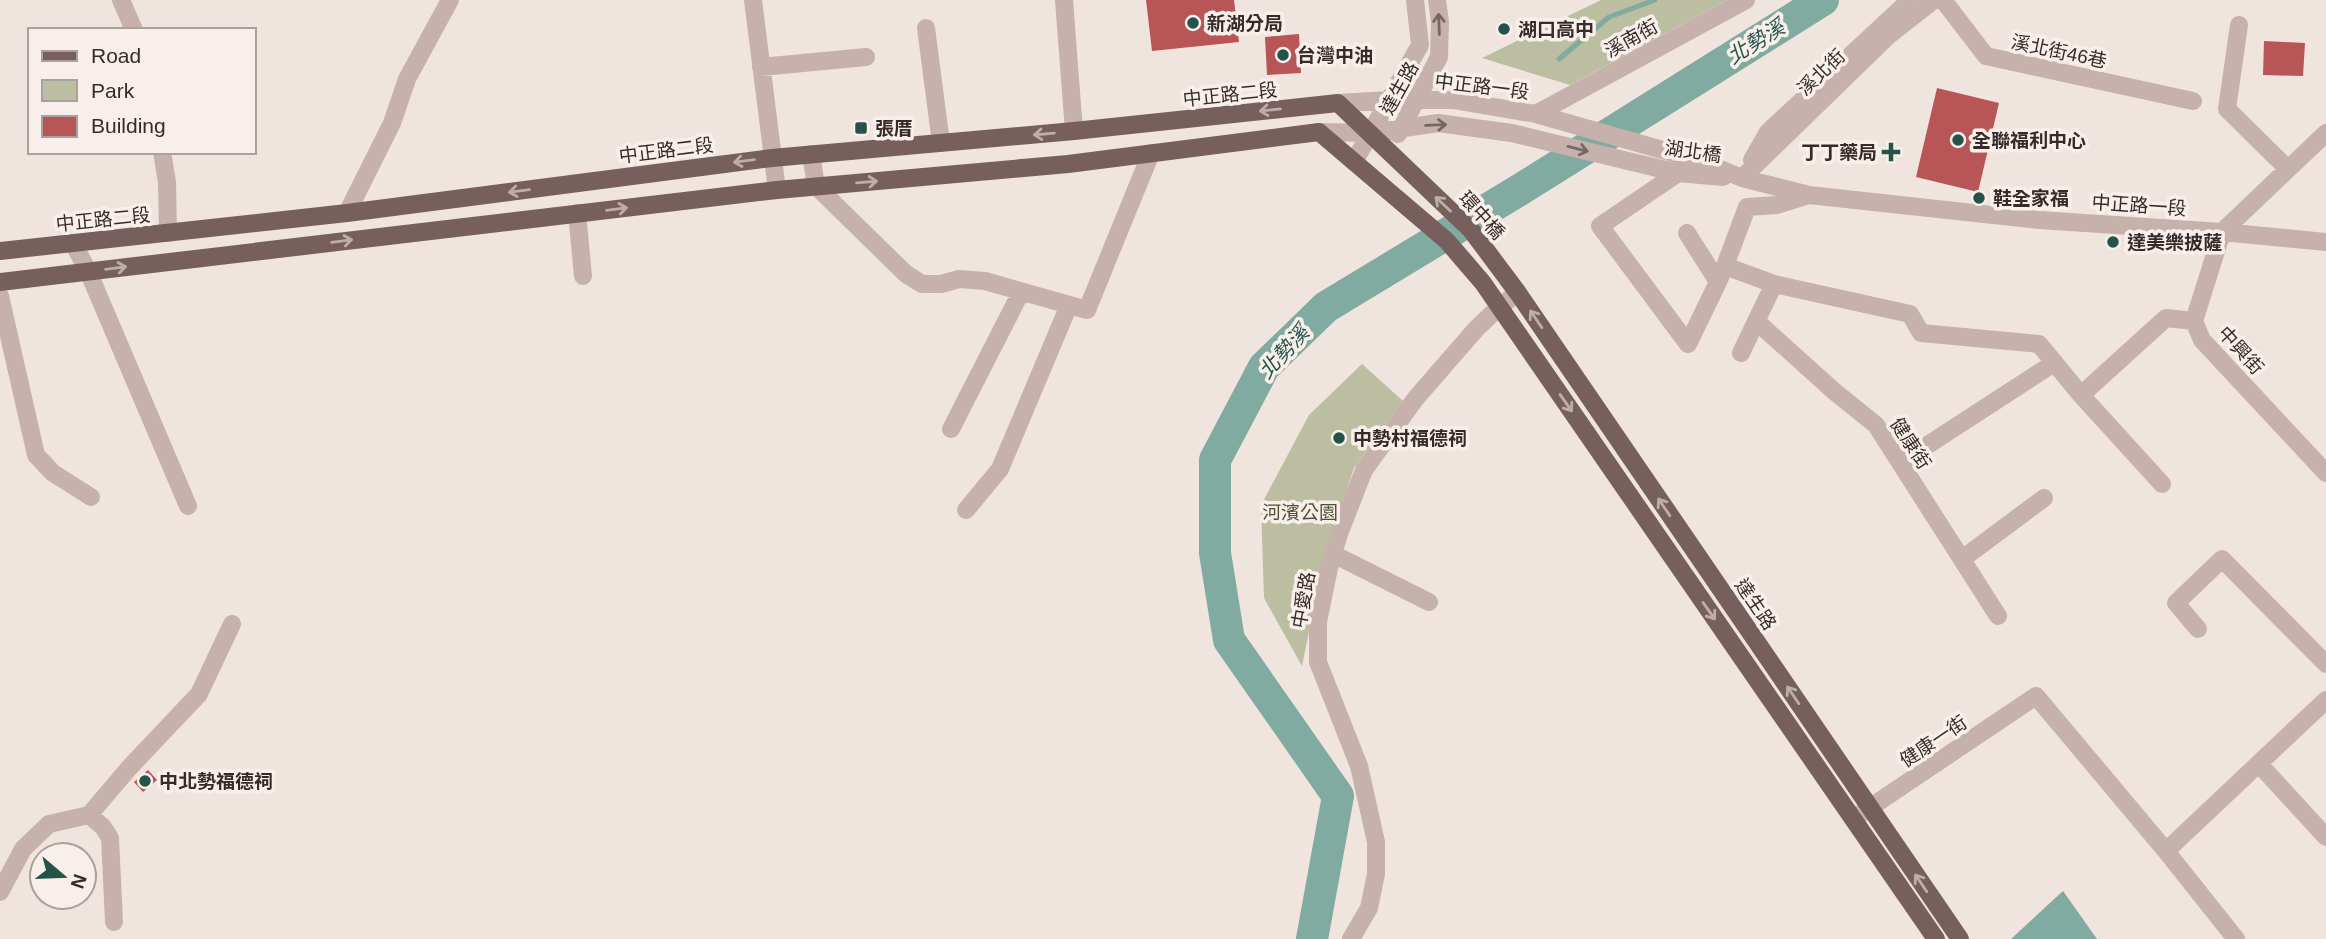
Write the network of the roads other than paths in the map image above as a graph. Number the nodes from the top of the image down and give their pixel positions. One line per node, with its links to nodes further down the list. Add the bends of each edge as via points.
1 (121, 0): 12 (street)
2 (450, 0): 40 (street, via 407,79 392,123)
3 (753, 0): 15 (street)
4 (1064, 0): 22 (street)
5 (1415, 0): 16 (street, 達生路, via 1420,45)
6 (1437, 0): 17 (street, 達生路, one-way to 6, via 1439,58)
7 (1746, 0): 20 (street, 溪南街)
8 (1909, 0): 36 (street, via 1768,132)
9 (1934, 0): 36 (street, 溪北街, via 1888,36)
10 (1943, 0): 18 (street, 溪北街46巷, via 1986,57)
11 (2239, 25): 33 (street, via 2227,109)
12 (133, 28)
13 (926, 28): 26 (street)
14 (866, 57): 15 (street)
15 (761, 67): 31 (street)
16 (1390, 100): 17 (street, 中正路一段); 19 (street, 中正路一段); 24 (street, 達生路)
17 (1416, 100): 20 (street, 中正路一段, via 1454,100); 21 (street, 達生路)
18 (2193, 101)
19 (1338, 103): 22 (main road, 中正路二段, one-way to 22); 24 (main road, 達生路)
20 (1536, 114): 36 (street, 湖北橋)
21 (1400, 129): 24 (street); 28 (street, 達生路); 35 (street, 湖北橋, one-way to 35, via 1438,123 1511,133)
22 (1074, 131): 26 (main road, 中正路二段, one-way to 26)
23 (1320, 132): 24 (street); 27 (main road); 32 (main road)
24 (1371, 133): 28 (main road, 達生路); 32 (street, 達生路)
25 (2326, 133): 33 (street)
26 (941, 143): 30 (main road, 中正路二段)
27 (1151, 153): 37 (main road, one-way to 27); 56 (street, via 1087,310)
28 (1388, 153): 34 (main road, 達生路)
29 (162, 154): 43 (street)
30 (811, 154): 31 (main road, 中正路二段); 37 (street)
31 (772, 158): 38 (street); 40 (main road, 中正路二段, one-way to 40)
32 (1354, 162): 57 (main road, via 1447,241)
33 (2288, 169): 42 (street)
34 (1408, 171): 54 (main road, 環中橋, one-way to 34, via 1471,230)
35 (1678, 173): 36 (street, 湖北橋); 49 (street, via 1600,226 1688,344)
36 (1742, 178): 39 (street, 中正路一段)
37 (817, 186): 38 (main road); 53 (street, via 906,274 922,284 985,281)
38 (777, 190): 41 (main road, one-way to 38)
39 (1810, 195): 42 (street, 中正路一段, via 2039,220); 49 (street, via 1777,205 1747,207)
40 (347, 213): 43 (main road, 中正路二段)
41 (577, 213): 48 (main road, one-way to 41); 50 (street)
42 (2222, 232): 45 (street, 中正路一段); 59 (street, 中興街)
43 (168, 233): 46 (main road, 中正路二段)
44 (1687, 233): 49 (street)
45 (2326, 242)
46 (73, 243): 47 (main road, 中正路二段); 48 (street)
47 (0, 251)
48 (88, 271): 51 (main road); 69 (street)
49 (1722, 274): 52 (street)
50 (583, 276)
51 (0, 282)
52 (1774, 284): 58 (street); 61 (street, via 1910,314 1922,333 2039,344)
53 (1021, 292): 56 (street); 63 (street)
54 (1518, 293): 57 (street, 中愛路); 73 (main road, 達生路, one-way to 54)
55 (0, 296): 67 (street, via 36,455 53,473)
56 (1069, 305): 70 (street, via 1000,469)
57 (1499, 307): 71 (street, 中愛路, via 1416,398 1364,470); 74 (main road, one-way to 74)
58 (1756, 321): 60 (street); 64 (street, 健康街, via 1876,425)
59 (2194, 321): 62 (street, via 2166,318); 65 (street, 中興街, via 2202,340)
60 (1741, 353)
61 (2054, 363): 62 (street); 64 (street)
62 (2081, 395): 66 (street)
63 (951, 429)
64 (1900, 463): 72 (street, 健康街)
65 (2326, 473)
66 (2162, 484)
67 (90, 497)
68 (2044, 498): 72 (street)
69 (188, 506)
70 (966, 510)
71 (1333, 554): 75 (street); 89 (street, 中愛路, via 1318,622 1318,662 1359,766 1376,842 1369,908)
72 (1962, 559): 76 (street, 健康街)
73 (1707, 569): 74 (street); 82 (main road, 達生路, one-way to 73)
74 (1688, 581): 84 (main road, one-way to 84)
75 (1429, 602)
76 (1998, 616)
77 (232, 624): 83 (street, via 199,694)
78 (2198, 629): 79 (street, via 2176,603 2222,559)
79 (2326, 664)
80 (2326, 700): 81 (street)
81 (2259, 764): 85 (street); 86 (street)
82 (1870, 808): 84 (street, 健康一街); 86 (street, 健康一街, via 2036,696); 91 (main road, 達生路, one-way to 82)
83 (89, 815): 87 (street, via 49,824 23,849); 88 (street, via 110,838)
84 (1853, 819): 90 (main road)
85 (2326, 837)
86 (2166, 851): 92 (street)
87 (0, 892)
88 (114, 922)
89 (1350, 939)
90 (1936, 939)
91 (1960, 939)
92 (2236, 939)

